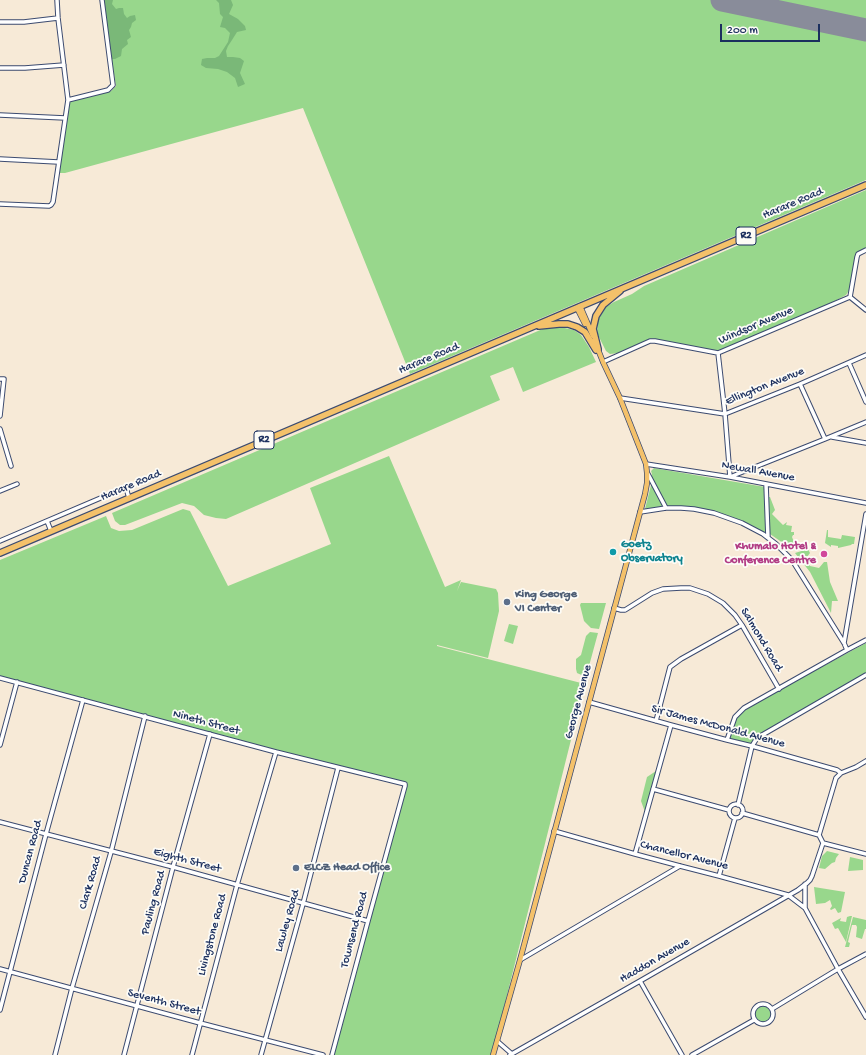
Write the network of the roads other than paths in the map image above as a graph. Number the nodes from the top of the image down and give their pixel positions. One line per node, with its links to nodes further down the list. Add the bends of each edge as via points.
1 (57, 0): 3 (street)
2 (102, 0): 7 (street, via 113,85 108,90)
3 (58, 18): 4 (street); 5 (street)
4 (0, 22)
5 (64, 65): 6 (street); 7 (street)
6 (0, 68)
7 (68, 100): 9 (street)
8 (0, 115): 9 (street)
9 (65, 118): 11 (street)
10 (0, 159): 11 (street)
11 (58, 162): 13 (street, via 52,205)
12 (866, 185): 15 (highway, Harare Road / R2)
13 (0, 204)
14 (866, 250): 16 (street, via 858,254)
15 (626, 286): 17 (highway, Harare Road / R2); 20 (highway, via 603,305 596,316 593,329)
16 (850, 297): 18 (street); 21 (street, Windsor Avenue)
17 (579, 307): 19 (highway, Harare Road / R2); 20 (main road, George Avenue)
18 (866, 310)
19 (529, 328): 20 (highway, via 568,324 585,332); 43 (highway, Harare Road / R2)
20 (597, 349): 23 (main road, George Avenue)
21 (718, 354): 23 (street, Windsor Avenue, via 650,341); 29 (street)
22 (866, 355): 24 (street, Ellington Avenue)
23 (602, 360): 27 (main road, George Avenue)
24 (849, 363): 26 (street, Ellington Avenue); 28 (street)
25 (2, 379): 30 (street)
26 (800, 384): 29 (street, Ellington Avenue); 34 (street)
27 (620, 398): 29 (street, Ellington Avenue); 36 (main road, George Avenue)
28 (866, 402)
29 (725, 414): 39 (street)
30 (0, 416)
31 (866, 422): 33 (street)
32 (0, 429): 37 (street)
33 (831, 437): 34 (street); 35 (street)
34 (824, 439): 39 (street)
35 (866, 443)
36 (646, 464): 38 (main road, George Avenue); 39 (street, Newall Avenue)
37 (11, 466)
38 (647, 473): 45 (street); 46 (main road, George Avenue)
39 (730, 477): 41 (street, Newall Avenue)
40 (17, 484): 42 (street)
41 (766, 484): 44 (street, Newall Avenue); 50 (street)
42 (0, 492)
43 (129, 498): 48 (street, via 124,488); 49 (highway, Harare Road / R2)
44 (866, 503)
45 (666, 508): 46 (street); 50 (street, via 714,513 742,523)
46 (640, 512): 53 (main road, George Avenue)
47 (866, 514): 56 (street)
48 (47, 521): 49 (street); 51 (street)
49 (51, 531): 52 (highway, Harare Road / R2)
50 (768, 538): 56 (street, via 792,560)
51 (0, 541)
52 (0, 553)
53 (614, 608): 54 (street, Salmond Road, via 625,610 663,589 690,588 718,598); 63 (main road, George Avenue)
54 (742, 625): 61 (street, Salmond Road); 65 (street, via 670,667)
55 (866, 640): 57 (street)
56 (844, 643): 57 (street)
57 (847, 650): 61 (street)
58 (866, 674): 70 (street, via 757,738)
59 (0, 678): 60 (street, Nineth Street)
60 (17, 682): 62 (street, Nineth Street); 69 (street)
61 (779, 689): 68 (street, via 744,708 734,720)
62 (83, 700): 64 (street, Nineth Street); 83 (street, Duncan Road)
63 (589, 702): 65 (street, Sir James McDonald Avenue); 82 (main road, George Avenue)
64 (144, 716): 67 (street, Nineth Street); 86 (street, Clark Road)
65 (656, 721): 66 (street, Sir James McDonald Avenue)
66 (671, 725): 68 (street, Sir James McDonald Avenue); 76 (street)
67 (210, 734): 71 (street, Nineth Street); 90 (street, Pauling Road)
68 (726, 740): 70 (street, Sir James McDonald Avenue)
69 (0, 745)
70 (752, 746): 74 (street, Sir James McDonald Avenue); 77 (street)
71 (276, 752): 73 (street, Nineth Street); 93 (street, Livingstone Road)
72 (866, 761): 74 (street)
73 (338, 768): 75 (street, Nineth Street); 95 (street, Lawley Road)
74 (841, 773): 84 (street, via 836,778)
75 (405, 786): 97 (street, Townsend Road)
76 (653, 789): 78 (street); 87 (street)
77 (738, 805): 78 (street, via 732,805); 79 (street)
78 (729, 810): 80 (street, via 730,815)
79 (742, 814): 80 (street); 84 (street)
80 (735, 818): 91 (street)
81 (0, 822): 83 (street, Eighth Street)
82 (554, 831): 87 (street, Chancellor Avenue); 99 (main road, George Avenue)
83 (46, 834): 86 (street, Eighth Street); 102 (street, Duncan Road)
84 (819, 835): 85 (street)
85 (823, 843): 88 (street); 92 (street, via 812,876)
86 (110, 852): 90 (street, Eighth Street); 104 (street, Clark Road)
87 (635, 854): 89 (street, Chancellor Avenue)
88 (866, 854)
89 (680, 866): 91 (street, Chancellor Avenue); 99 (street)
90 (174, 867): 93 (street, Eighth Street); 105 (street, Pauling Road)
91 (719, 876): 94 (street, Chancellor Avenue)
92 (806, 884): 94 (street, Haddon Avenue); 96 (street)
93 (237, 886): 95 (street, Eighth Street); 110 (street, Livingstone Road)
94 (788, 895): 96 (street, Chancellor Avenue); 103 (street, Haddon Avenue)
95 (303, 904): 97 (street, Eighth Street); 111 (street, Lawley Road)
96 (805, 908): 101 (street)
97 (368, 921): 119 (street, Townsend Road)
98 (866, 954): 101 (street)
99 (520, 960): 112 (main road, George Avenue)
100 (0, 968): 102 (street, Seventh Street)
101 (838, 969): 106 (street); 108 (street)
102 (10, 971): 104 (street, Seventh Street); 107 (street, Duncan Road)
103 (640, 981): 113 (street, Haddon Avenue); 121 (street)
104 (72, 988): 105 (street, Seventh Street); 114 (street, Clark Road)
105 (137, 1006): 110 (street, Seventh Street); 115 (street, Pauling Road)
106 (772, 1009): 109 (street, via 766,1004 758,1005 753,1012); 109 (street, via 774,1017 769,1024 761,1025)
107 (0, 1010)
108 (866, 1017)
109 (754, 1020): 122 (street)
110 (200, 1023): 111 (street, Seventh Street); 116 (street, Livingstone Road)
111 (264, 1040): 117 (street, Lawley Road); 118 (street, Seventh Street)
112 (497, 1041): 113 (street, Haddon Avenue); 120 (main road, George Avenue)
113 (511, 1054)
114 (55, 1055)
115 (124, 1055)
116 (192, 1055)
117 (261, 1055)
118 (323, 1055)
119 (332, 1055)
120 (493, 1055)
121 (682, 1055)
122 (692, 1055)

